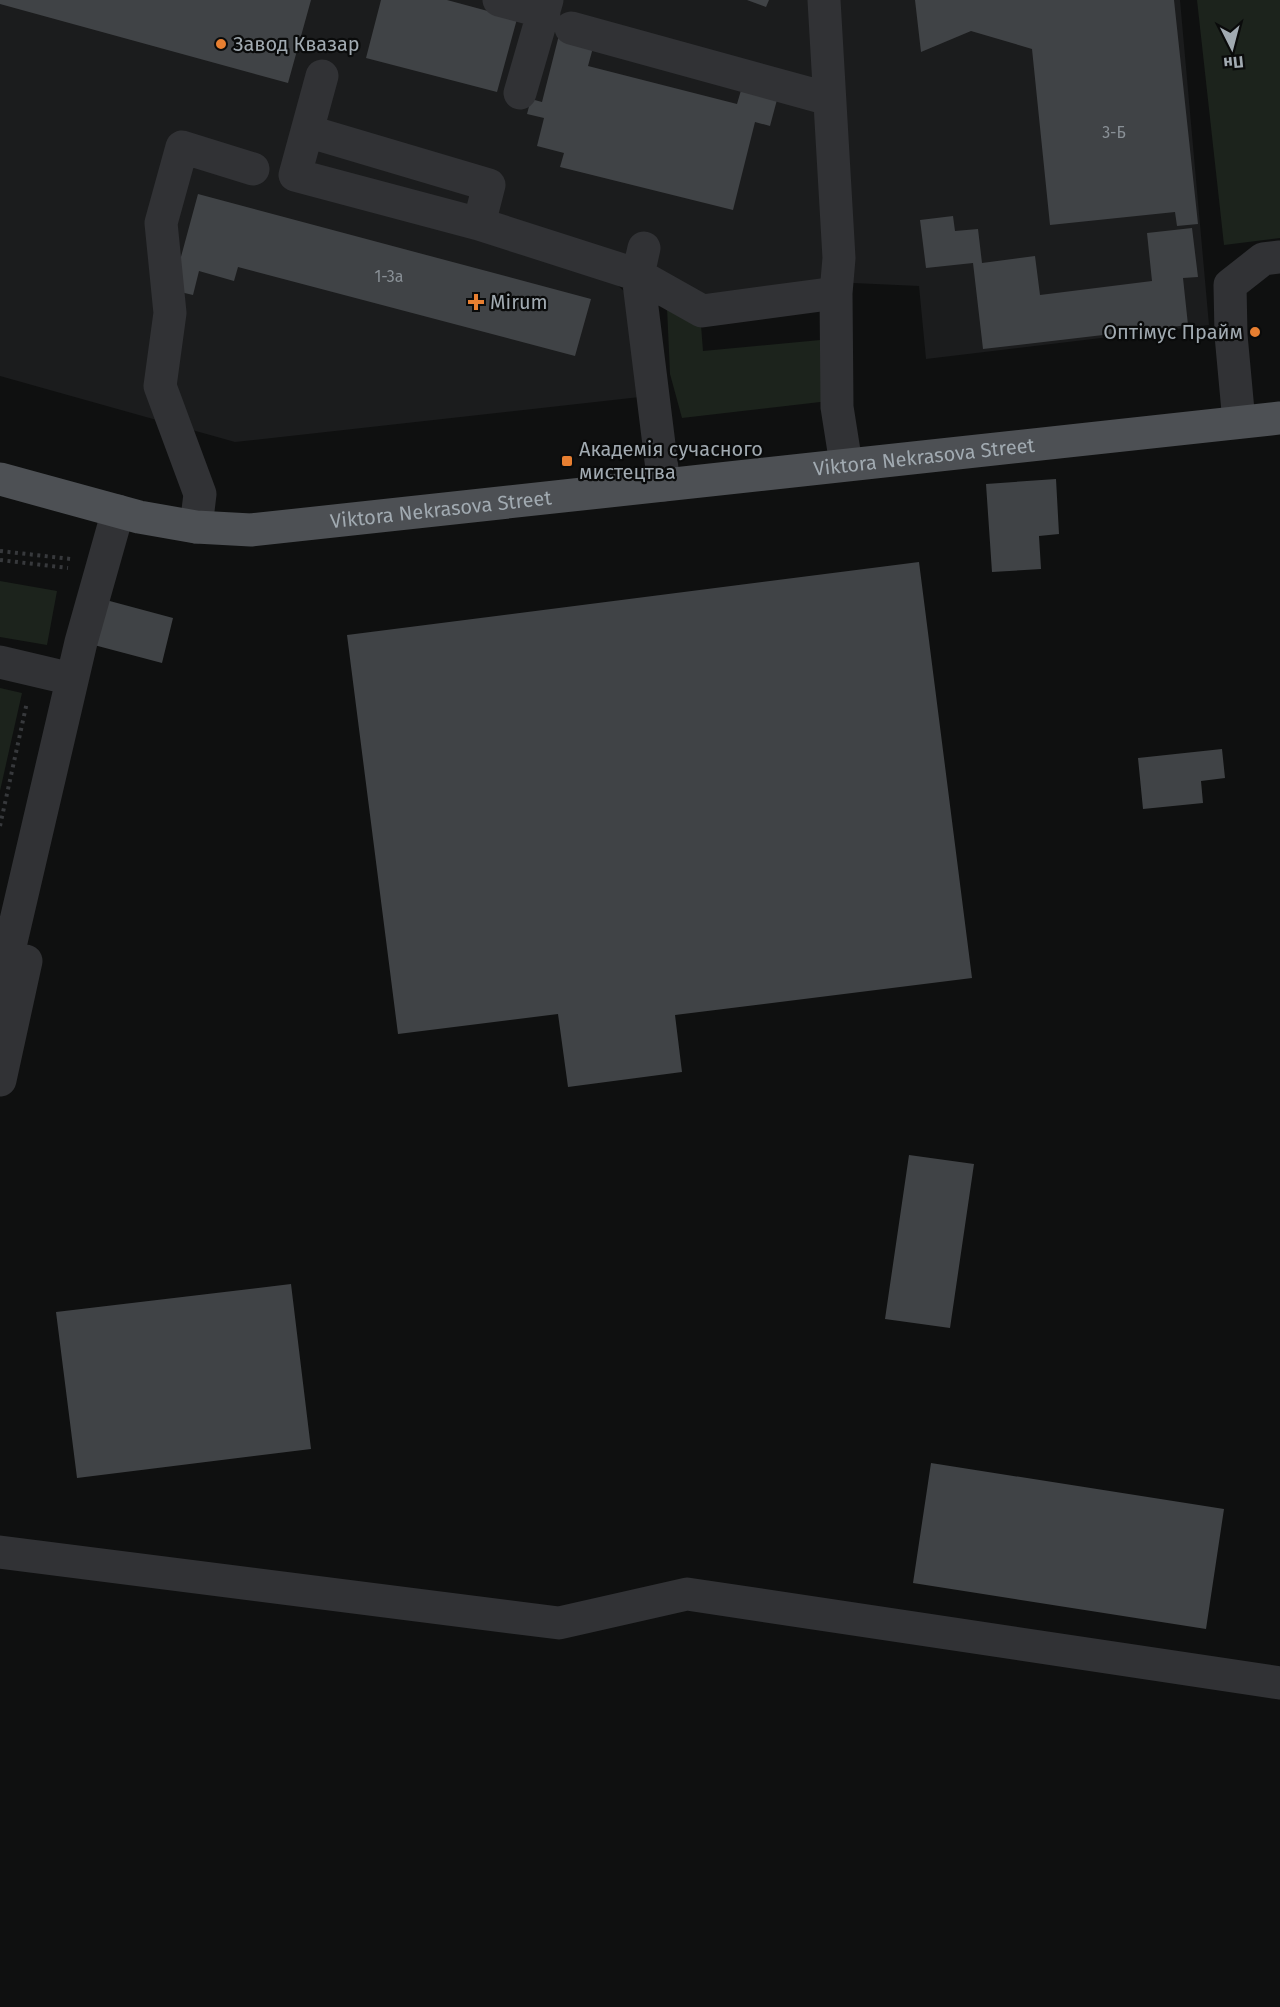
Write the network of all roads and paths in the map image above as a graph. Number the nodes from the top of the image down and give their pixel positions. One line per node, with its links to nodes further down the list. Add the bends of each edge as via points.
1 (499, 0): 3 (lane)
2 (824, 0): 6 (lane)
3 (554, 13): 5 (lane); 6 (lane)
4 (322, 76): 7 (lane)
5 (520, 93)
6 (830, 99): 12 (lane, via 839,258)
7 (307, 131): 9 (lane, via 489,185); 9 (lane, via 295,175)
8 (254, 169): 19 (lane, via 182,147 161,223 170,313 160,386 200,494)
9 (479, 224): 11 (lane)
10 (1280, 257): 14 (lane, via 1263,259 1230,285)
11 (641, 262): 12 (lane, via 702,311); 17 (lane)
12 (836, 293): 15 (lane, via 837,407)
13 (1280, 418): 14 (main road, Viktora Nekrasova Street)
14 (1239, 423): 15 (main road, Viktora Nekrasova Street)
15 (846, 464): 17 (main road, Viktora Nekrasova Street)
16 (0, 479): 18 (main road, Viktora Nekrasova Street)
17 (664, 485): 19 (main road, Viktora Nekrasova Street, via 251,530)
18 (117, 511): 19 (main road, Viktora Nekrasova Street); 22 (lane)
19 (196, 527)
20 (0, 551): 22 (path)
21 (0, 560): 22 (path)
22 (88, 566): 25 (lane)
23 (95, 655): 27 (lane)
24 (0, 662): 25 (lane)
25 (72, 679): 26 (lane)
26 (0, 989)
27 (0, 1080)
28 (0, 1552): 29 (lane, via 559,1623 687,1594)
29 (1280, 1683)

